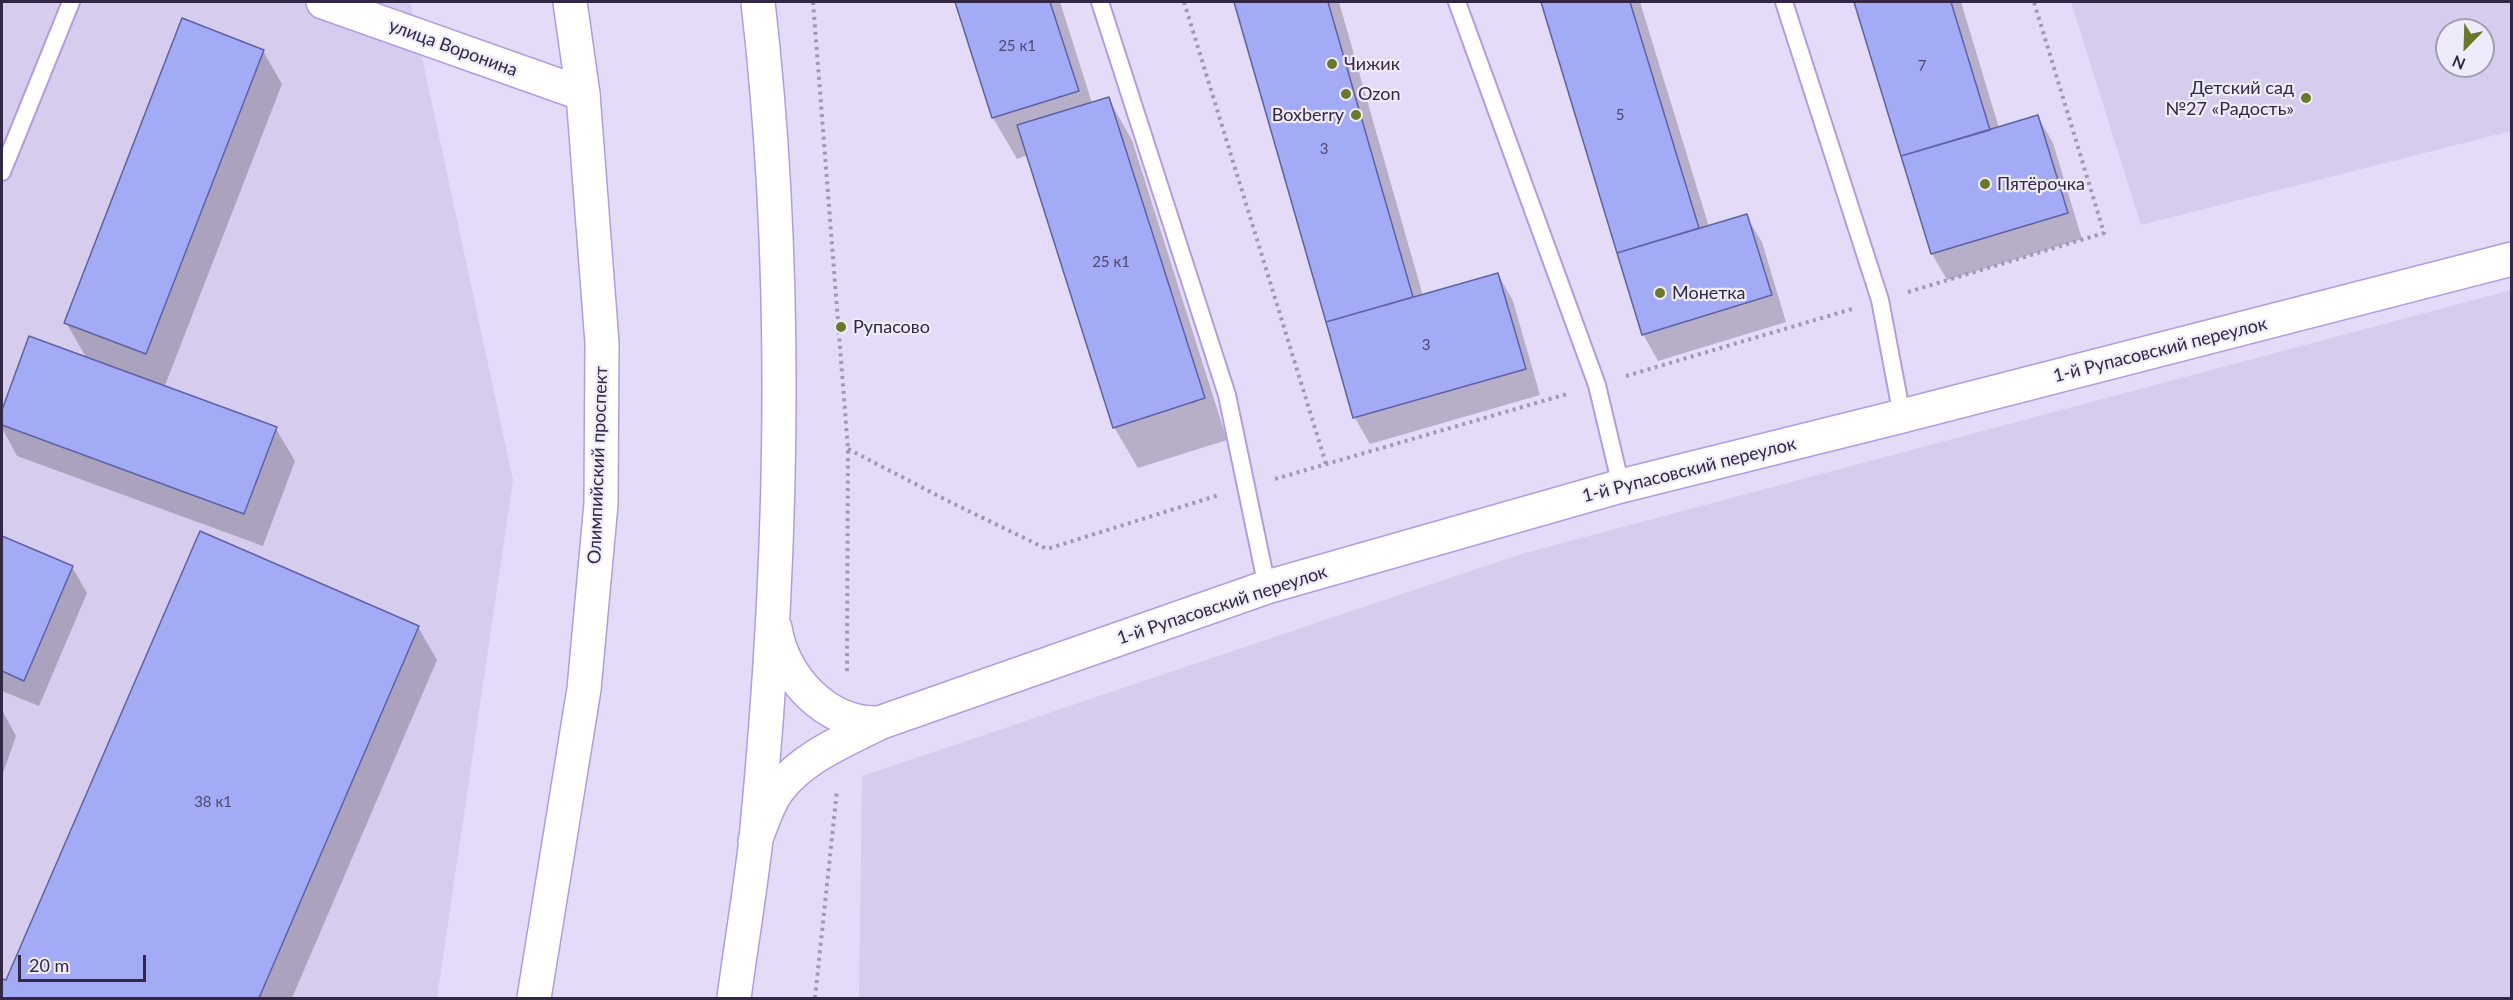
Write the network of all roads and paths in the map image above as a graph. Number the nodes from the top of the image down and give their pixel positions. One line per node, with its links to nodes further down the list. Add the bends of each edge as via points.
1 (71, 2): 11 (lane)
2 (322, 2): 10 (street, улица Воронина)
3 (570, 2): 10 (street, Олимпийский проспект)
4 (758, 2): 17 (street, via 769,92 780,303 778,500)
5 (813, 2): 18 (path, via 848,449)
6 (1100, 2): 16 (lane, via 1227,395)
7 (1184, 2): 14 (path)
8 (1457, 2): 15 (lane, via 1597,385)
9 (1784, 2): 13 (lane, via 1880,300)
10 (583, 94): 20 (street, Олимпийский проспект, via 602,343 601,504 584,688)
11 (2, 172)
12 (2511, 259): 13 (street, 1-й Рупасовский переулок)
13 (1902, 416): 15 (street, 1-й Рупасовский переулок)
14 (1326, 464)
15 (1620, 486): 16 (street, 1-й Рупасовский переулок)
16 (1267, 587): 18 (street, 1-й Рупасовский переулок, via 879,723)
17 (771, 608): 18 (street, via 776,637 803,688); 19 (street)
18 (847, 729): 19 (street, 1-й Рупасовский переулок, via 778,790); 22 (path, via 837,784)
19 (755, 841): 21 (street)
20 (534, 999)
21 (734, 999)
22 (815, 999)

